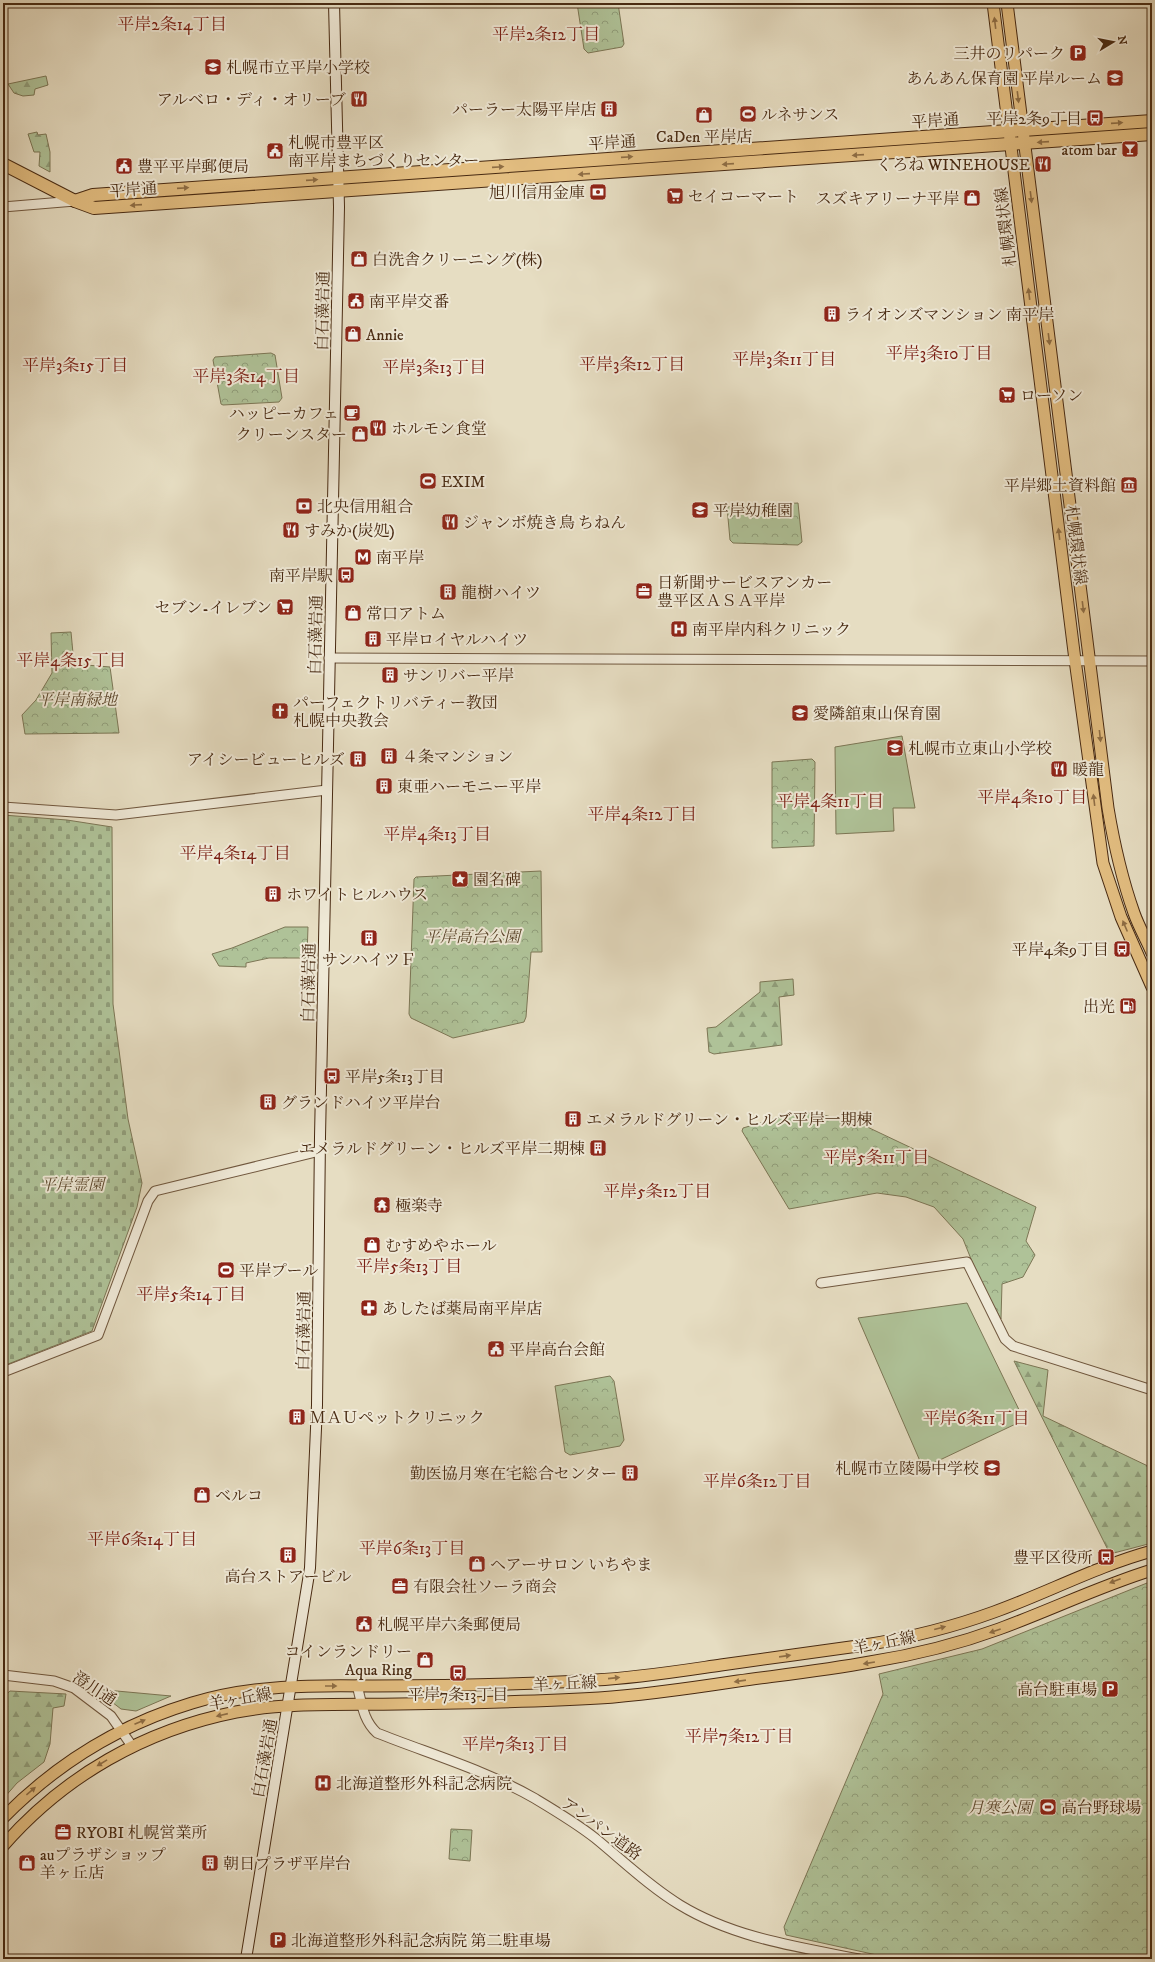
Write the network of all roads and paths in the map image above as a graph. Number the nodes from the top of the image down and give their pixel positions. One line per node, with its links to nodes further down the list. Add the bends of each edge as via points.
1 (334, 3): 11 (main road, 白石藻岩通)
2 (993, 3): 6 (main road, 札幌環状線, one-way to 2)
3 (1007, 3): 5 (main road, 札幌環状線, one-way to 5)
4 (1152, 121): 5 (highway, 平岸通, one-way to 4)
5 (1022, 130): 6 (highway, 平岸通); 8 (main road, 札幌環状線)
6 (1009, 131): 9 (main road, 札幌環状線); 11 (highway, 平岸通, one-way to 6)
7 (1152, 134): 8 (highway, 平岸通, one-way to 8)
8 (1024, 143): 9 (highway, 平岸通); 17 (main road, 札幌環状線, one-way to 17)
9 (1010, 144): 12 (highway, 平岸通, one-way to 12); 16 (main road, 札幌環状線, one-way to 9)
10 (3, 164): 13 (highway)
11 (339, 178): 12 (main road, 白石藻岩通); 13 (highway, 平岸通, one-way to 11, via 93,194)
12 (339, 191): 13 (highway, 平岸通, one-way to 13, via 94,208); 15 (main road, 白石藻岩通)
13 (75, 201): 14 (street, 平岸通)
14 (3, 208)
15 (329, 658): 16 (street); 19 (main road, 白石藻岩通)
16 (1075, 660): 17 (street); 22 (main road, 札幌環状線, one-way to 16, via 1121,917 1103,863)
17 (1090, 660): 18 (street); 21 (main road, 札幌環状線, one-way to 21, via 1112,835 1124,884)
18 (1152, 661)
19 (327, 790): 20 (street, via 116,815); 23 (main road, 白石藻岩通)
20 (3, 807)
21 (1152, 953)
22 (1152, 987)
23 (320, 1151): 25 (street, via 155,1191 148,1201 98,1335); 31 (main road, 白石藻岩通, via 317,1405 310,1568)
24 (821, 1283): 26 (street, via 967,1262 1005,1339 1013,1346)
25 (3, 1372)
26 (1152, 1390)
27 (1152, 1551): 30 (main road, 羊ヶ丘線, one-way to 27, via 598,1680 868,1645 916,1635 983,1616 1086,1574)
28 (1152, 1570): 32 (main road, 羊ヶ丘線, one-way to 32, via 1118,1580 996,1630 946,1646 873,1662 602,1698 500,1703)
29 (3, 1675): 34 (street, 澄川通, via 54,1681 74,1688 111,1716)
30 (357, 1685): 31 (main road, 羊ヶ丘線, one-way to 30); 32 (street, アンパン道路)
31 (292, 1687): 33 (main road, 白石藻岩通); 34 (main road, 羊ヶ丘線, one-way to 31, via 194,1702 250,1690)
32 (362, 1704): 33 (main road, 羊ヶ丘線); 39 (street, アンパン道路, via 364,1716 377,1734 497,1778 535,1798 593,1836 679,1905 702,1918 785,1944)
33 (289, 1706): 35 (main road, 羊ヶ丘線, one-way to 35, via 237,1712 201,1721 167,1731); 38 (main road, 白石藻岩通)
34 (121, 1730): 35 (street, 澄川通); 36 (main road, 羊ヶ丘線, one-way to 34, via 49,1776)
35 (132, 1746): 37 (main road, 羊ヶ丘線, one-way to 37, via 102,1762 56,1794)
36 (3, 1818)
37 (3, 1846)
38 (246, 1959)
39 (859, 1959)

